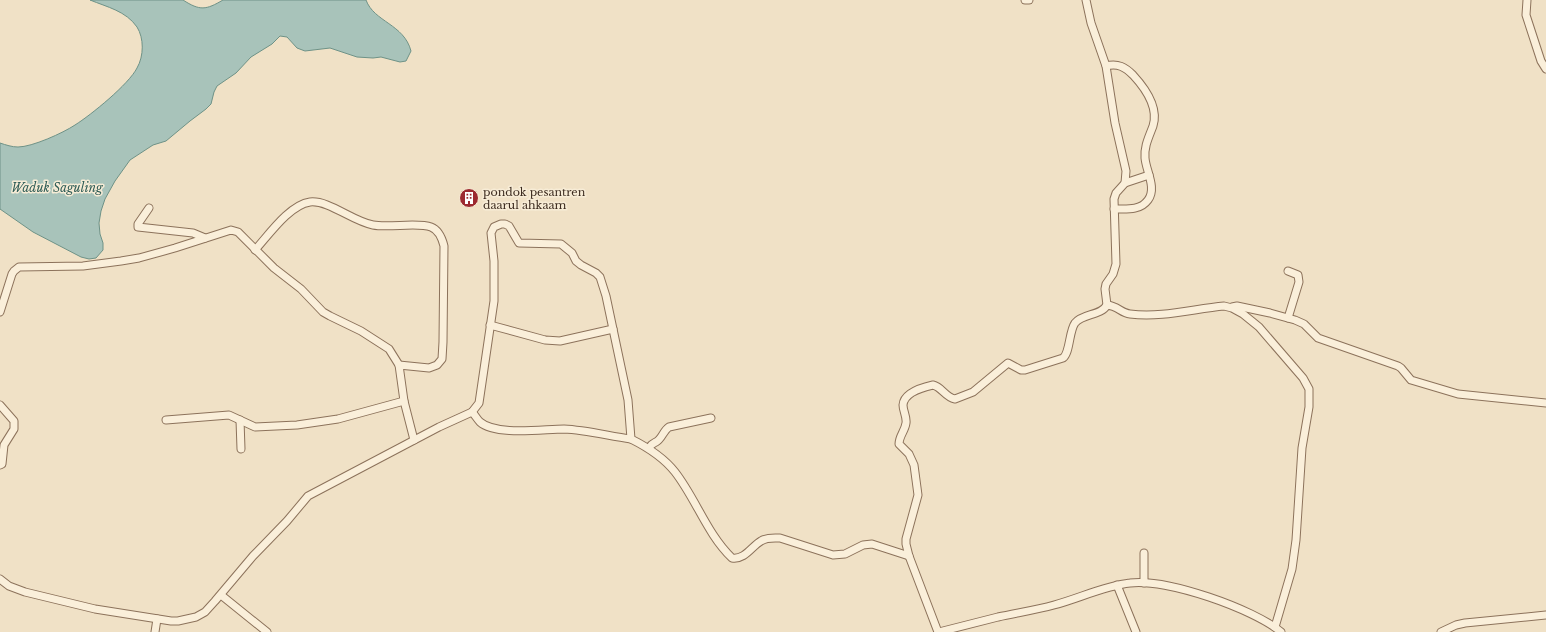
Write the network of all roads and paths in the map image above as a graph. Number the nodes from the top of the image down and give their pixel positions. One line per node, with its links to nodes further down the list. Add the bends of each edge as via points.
1 (1025, 0): 2 (street)
2 (1029, 0)
3 (1086, 0): 5 (street)
4 (1527, 0): 6 (street, via 1526,15)
5 (1106, 66): 7 (street, via 1112,64 1127,68 1144,87 1152,103 1154,119 1146,144 1145,159); 8 (street, via 1126,171)
6 (1546, 68)
7 (1149, 175): 8 (street); 10 (street, via 1151,193 1148,200 1132,209)
8 (1125, 182): 10 (street, via 1115,196)
9 (149, 208): 11 (street, via 138,227 193,233)
10 (1114, 209): 14 (street, via 1116,264 1106,284)
11 (205, 238): 12 (street, via 234,230); 16 (street, via 121,261 83,266 19,267 12,274)
12 (255, 250): 20 (street, via 323,312 361,331 389,349); 20 (street, via 282,219 294,209 309,202 320,203 372,224 423,225 438,232 444,246 442,359 437,365 429,368)
13 (1288, 271): 17 (street, via 1298,275 1300,280)
14 (1107, 305): 15 (street, via 1115,306 1126,313 1138,314 1165,314 1224,306); 34 (street, via 1076,322 1064,358 1025,370 1008,363 973,392 955,399 933,385 910,394 904,400 907,422 899,444 909,454 914,465 918,496 906,539)
15 (1232, 308): 17 (street, via 1237,306); 41 (street, via 1259,327 1303,378 1309,389 1292,569)
16 (0, 312)
17 (1288, 318): 22 (street, via 1304,324 1318,338 1398,366 1411,380 1458,394)
18 (490, 325): 19 (street, via 545,340 560,341); 19 (street, via 494,301 491,233 494,227 505,224 509,226 519,243 563,245 581,266 598,274 602,280); 24 (street, via 479,403)
19 (613, 329): 28 (street, via 628,400)
20 (400, 365): 21 (street)
21 (404, 401): 27 (street, via 338,419 297,425 254,427); 29 (street)
22 (1546, 403)
23 (0, 405): 32 (street, via 14,421 14,429 5,442)
24 (472, 412): 28 (street, via 480,422 488,426 509,430 565,429); 29 (street)
25 (711, 418): 30 (street, via 669,427)
26 (166, 420): 27 (street, via 229,415)
27 (240, 420): 31 (street)
28 (631, 438): 30 (street)
29 (414, 440): 38 (street, via 308,496)
30 (649, 448): 34 (street, via 677,474 710,529 732,558 741,557 761,541 772,537 833,554 845,554 863,545 872,544)
31 (241, 449)
32 (0, 465)
33 (1144, 554): 36 (street)
34 (909, 556): 44 (street)
35 (0, 579): 40 (street, via 25,592 95,610)
36 (1144, 583): 37 (street); 41 (street, via 1188,591 1241,610)
37 (1117, 585): 44 (street, via 1054,605); 45 (street)
38 (221, 595): 40 (street, via 196,618 178,621); 43 (street)
39 (1546, 614): 47 (street, via 1465,623)
40 (157, 619): 42 (street)
41 (1275, 627): 46 (street)
42 (155, 632)
43 (266, 632)
44 (938, 632)
45 (1136, 632)
46 (1281, 632)
47 (1441, 632)

